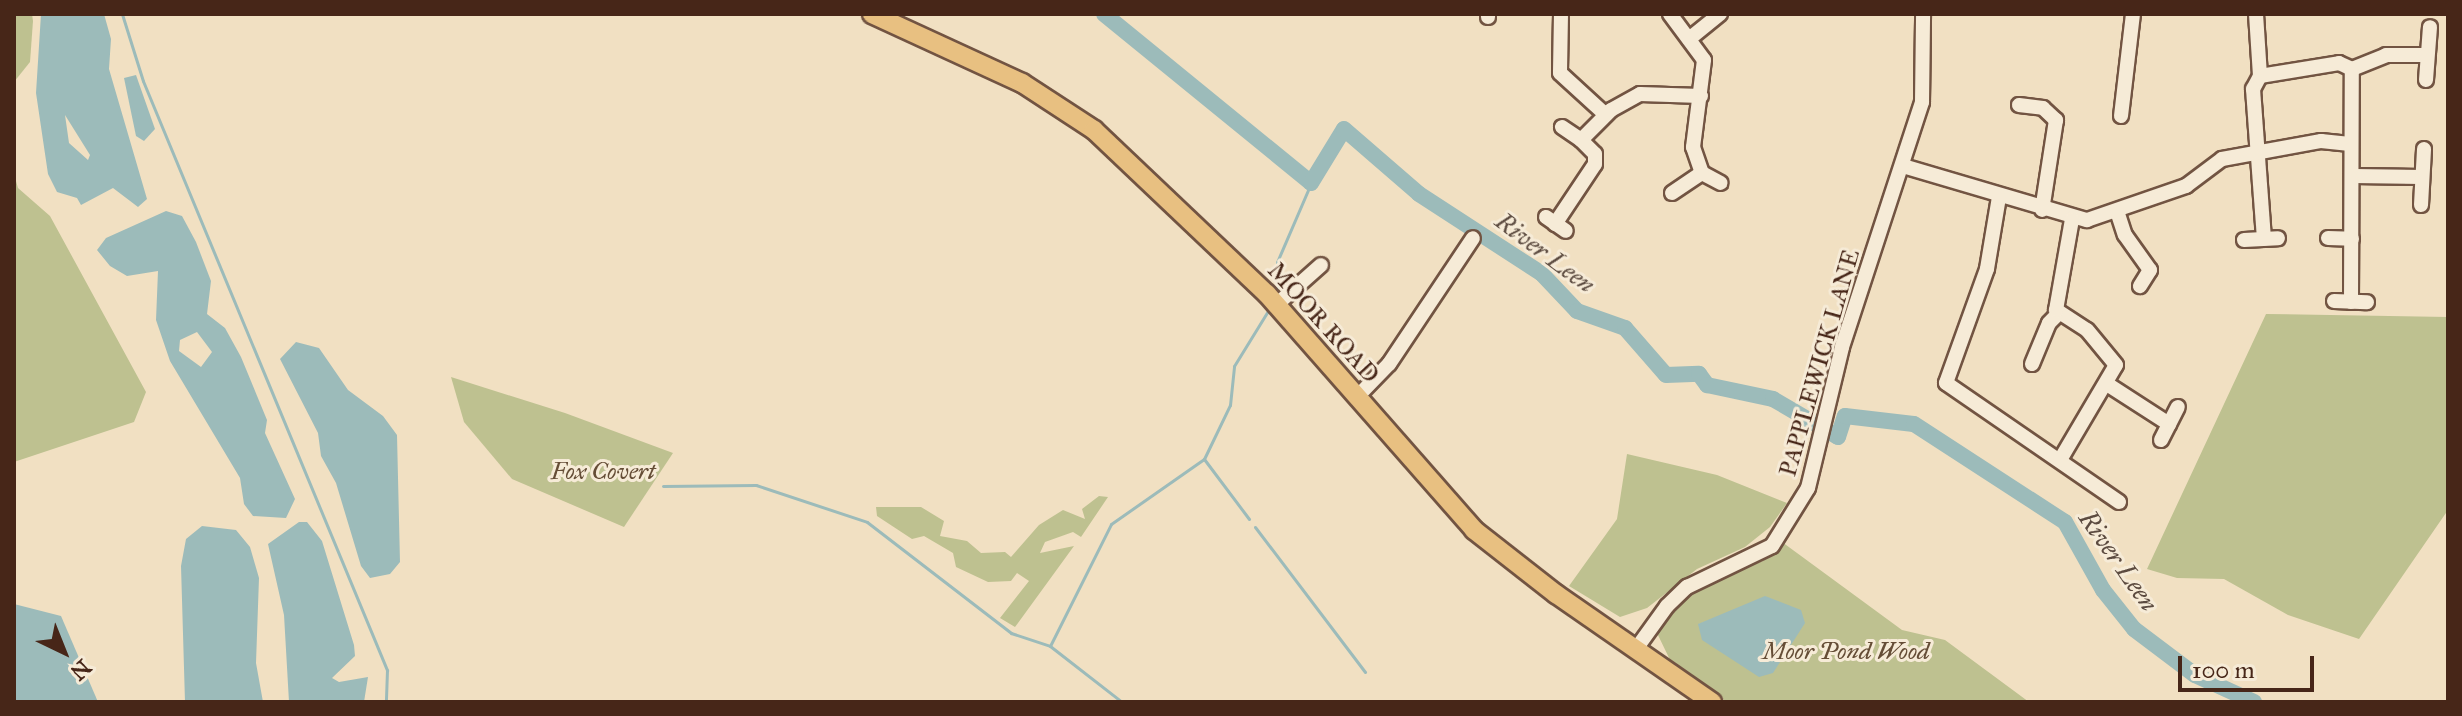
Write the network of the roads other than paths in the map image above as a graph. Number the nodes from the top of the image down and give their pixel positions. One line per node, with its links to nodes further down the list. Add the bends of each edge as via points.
1 (872, 14): 46 (main road, MOOR ROAD, via 1022,83 1094,130)
2 (1561, 14): 19 (street, via 1560,73)
3 (1670, 14): 9 (street)
4 (1720, 14): 9 (street)
5 (1923, 14): 25 (street, PAPPLEWICK LANE, via 1926,74)
6 (2133, 14): 18 (street)
7 (2256, 14): 12 (street)
8 (2430, 27): 10 (street)
9 (1689, 39): 15 (street, via 1706,66)
10 (2427, 55): 11 (street, via 2386,55); 13 (street)
11 (2352, 69): 12 (street, via 2339,63); 22 (street)
12 (2260, 76): 24 (street, via 2253,89)
13 (2426, 80)
14 (2046, 92): 17 (street)
15 (1701, 96): 19 (street, via 1640,94); 26 (street, via 1693,147)
16 (2019, 105): 17 (street)
17 (2043, 108): 33 (street, via 2056,120)
18 (2125, 109)
19 (1606, 115): 21 (street)
20 (1562, 127): 21 (street)
21 (1581, 140): 36 (street, via 1595,154 1595,164)
22 (2350, 144): 24 (street, via 2321,141); 27 (street)
23 (2424, 149): 28 (street)
24 (2258, 152): 34 (street, via 2222,159 2186,186); 40 (street, via 2271,238)
25 (1903, 166): 31 (street); 56 (street, PAPPLEWICK LANE, via 1842,347 1815,470 1794,516 1760,556 1699,580 1677,596)
26 (1702, 173): 29 (street); 30 (street)
27 (2354, 176): 28 (street); 39 (street)
28 (2422, 177): 32 (street)
29 (1721, 183)
30 (1672, 193)
31 (1999, 197): 33 (street); 54 (street, via 1987,269 1946,383)
32 (2421, 205)
33 (2042, 210): 35 (street)
34 (2117, 211): 35 (street); 42 (street, via 2125,235 2150,270)
35 (2072, 219): 47 (street, via 2060,264)
36 (1556, 224)
37 (1473, 238): 50 (street, via 1389,364)
38 (2328, 238): 39 (street)
39 (2352, 239): 44 (street)
40 (2244, 240)
41 (1321, 265): 46 (street)
42 (2140, 286)
43 (2334, 301): 44 (street)
44 (2351, 302): 45 (street)
45 (2367, 302)
46 (1276, 305): 50 (main road, MOOR ROAD)
47 (2058, 314): 48 (street); 49 (street, via 2081,325 2113,355 2116,365)
48 (2032, 364)
49 (2107, 384): 52 (street); 54 (street)
50 (1357, 397): 56 (main road, MOOR ROAD, via 1488,542)
51 (2178, 407): 52 (street)
52 (2169, 424): 53 (street)
53 (2161, 440)
54 (2060, 460): 55 (street)
55 (2119, 502)
56 (1636, 649): 57 (main road, MOOR ROAD)
57 (1712, 702)

